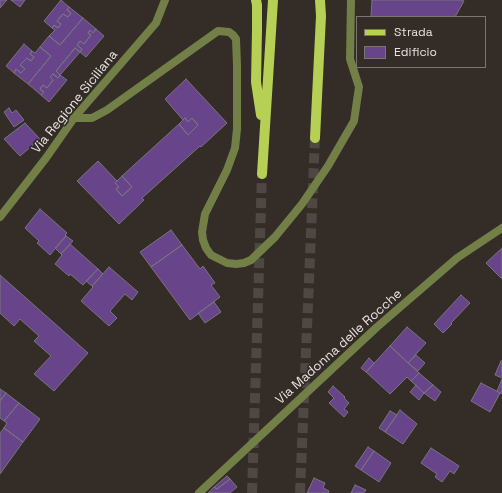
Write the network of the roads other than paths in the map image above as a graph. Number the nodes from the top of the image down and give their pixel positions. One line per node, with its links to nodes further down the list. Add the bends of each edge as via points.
1 (166, 0): 6 (street, Via Regione Siciliana, via 156,23)
2 (256, 0): 7 (main road, via 256,82)
3 (272, 0): 7 (main road)
4 (320, 0): 8 (main road)
5 (352, 0): 6 (street, via 350,59 359,87 354,121 302,204 275,237 251,260 244,263 227,263 211,255 206,248 202,232 204,214 227,170 235,148 237,64 236,39 233,35 218,31 107,110 92,118)
6 (74, 118): 10 (street, Via Regione Siciliana)
7 (264, 136): 9 (main road)
8 (315, 138)
9 (262, 174)
10 (0, 217)
11 (502, 228): 12 (street, Via Madonna delle Rocche, via 458,258 377,327)
12 (199, 493)

